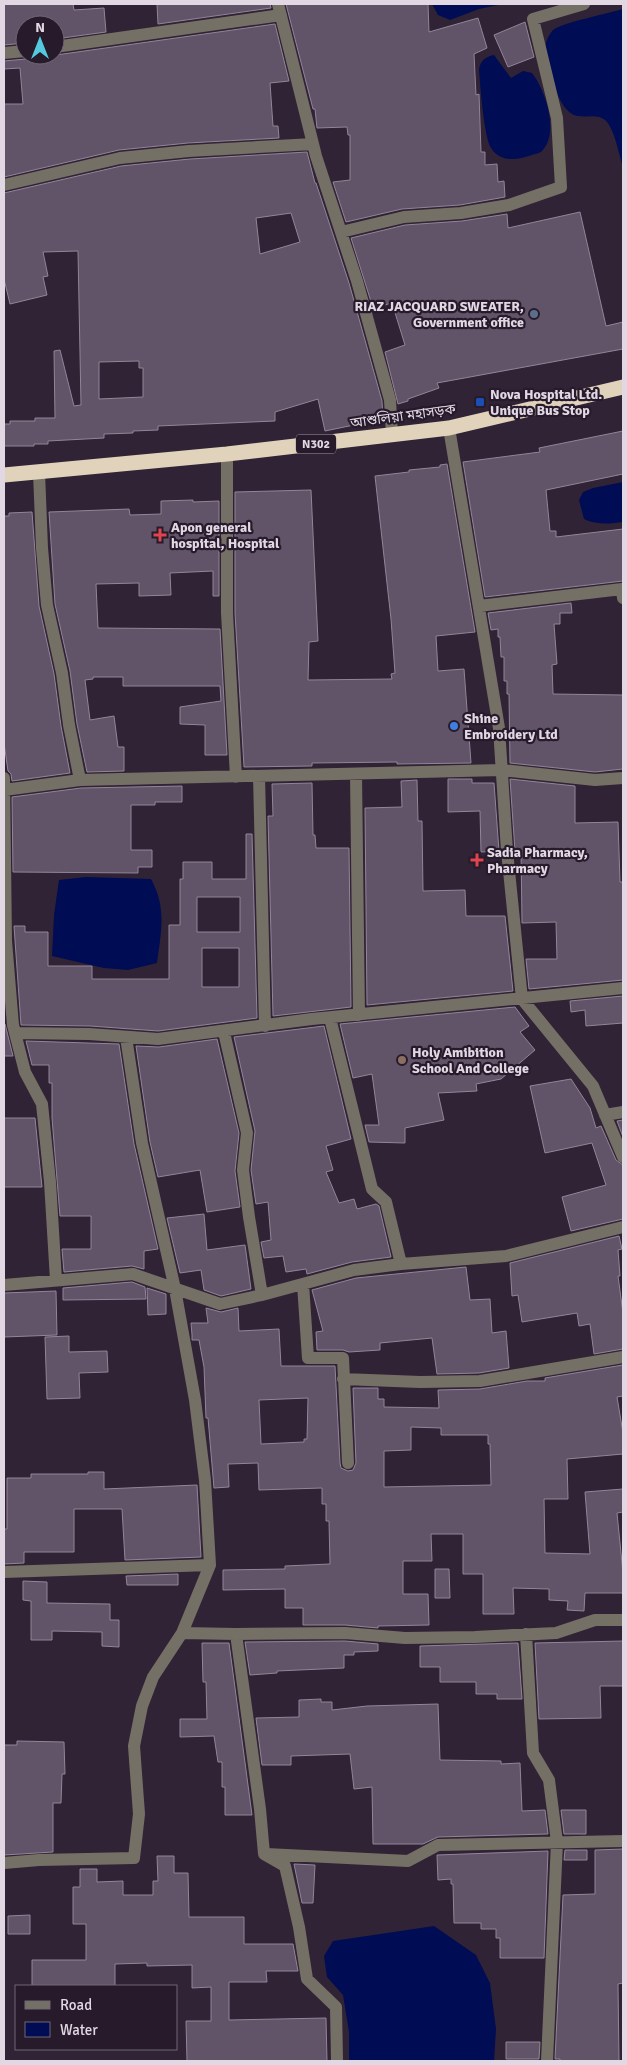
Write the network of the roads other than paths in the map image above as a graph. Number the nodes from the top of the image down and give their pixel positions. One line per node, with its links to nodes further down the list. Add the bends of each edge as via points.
1 (584, 4): 6 (street, via 533,20 557,118 561,188 509,205 404,217)
2 (280, 9): 3 (street); 4 (street)
3 (65, 44)
4 (313, 144): 5 (street, via 120,158); 6 (street)
5 (4, 185)
6 (341, 232): 9 (street, via 390,400)
7 (623, 387): 8 (highway, আশুলিয়া মহাসড়ক / N302)
8 (449, 428): 9 (highway, আশুলিয়া মহাসড়ক / N302); 14 (street)
9 (392, 435): 10 (highway, আশুলিয়া মহাসড়ক / N302)
10 (227, 454): 11 (highway, আশুলিয়া মহাসড়ক / N302); 18 (street, via 227,613)
11 (39, 472): 12 (highway, আশুলিয়া মহাসড়ক / N302); 21 (street, via 47,604)
12 (4, 475)
13 (623, 592): 14 (street)
14 (479, 606): 15 (street, via 499,728)
15 (502, 770): 16 (street); 20 (street, via 595,780); 24 (street)
16 (356, 774): 17 (street); 25 (street)
17 (258, 776): 18 (street); 27 (street)
18 (236, 777): 21 (street)
19 (4, 778): 22 (street)
20 (623, 778)
21 (80, 780): 22 (street)
22 (4, 790): 29 (street, via 6,941)
23 (623, 988): 24 (street)
24 (522, 999): 25 (street); 32 (street, via 593,1086)
25 (359, 1015): 26 (street)
26 (330, 1018): 27 (street); 35 (street, via 372,1189 386,1202)
27 (265, 1026): 28 (street)
28 (224, 1032): 30 (street, via 158,1039); 40 (street, via 247,1133 243,1170)
29 (15, 1033): 30 (street); 36 (street, via 25,1072 42,1104)
30 (126, 1037): 39 (street, via 142,1143)
31 (623, 1112): 32 (street)
32 (605, 1115): 33 (street)
33 (623, 1157)
34 (623, 1227): 35 (street, via 506,1256)
35 (401, 1264): 37 (street, via 354,1270)
36 (56, 1280): 38 (street); 39 (street, via 133,1274)
37 (303, 1284): 40 (street); 42 (street, via 308,1358 343,1358)
38 (4, 1285)
39 (174, 1289): 40 (street, via 220,1304); 44 (street, via 195,1400 205,1480)
40 (262, 1295)
41 (623, 1357): 42 (street, via 480,1381)
42 (344, 1379): 43 (street)
43 (348, 1463)
44 (210, 1565): 45 (street); 47 (street)
45 (4, 1572)
46 (623, 1620): 49 (street, via 595,1620 556,1633)
47 (182, 1633): 48 (street); 53 (street, via 152,1677 142,1706 134,1746 140,1814 134,1858)
48 (236, 1634): 49 (street, via 345,1633 405,1638); 52 (street)
49 (526, 1634): 51 (street, via 533,1753 549,1780)
50 (623, 1841): 51 (street)
51 (557, 1842): 52 (street, via 438,1845 408,1861); 55 (street)
52 (264, 1854): 54 (street, via 285,1866 307,1979 336,2008)
53 (4, 1863)
54 (337, 2061)
55 (547, 2061)

